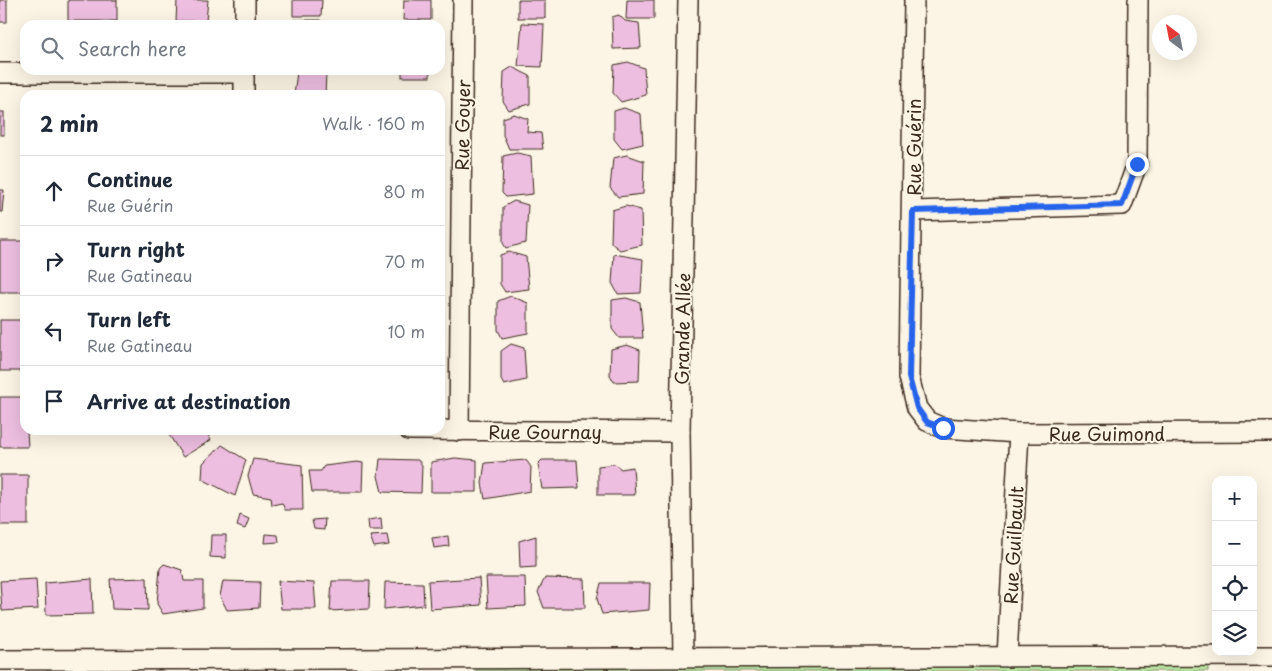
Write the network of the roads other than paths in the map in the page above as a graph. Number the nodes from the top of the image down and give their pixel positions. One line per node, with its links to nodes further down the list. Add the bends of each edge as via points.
1 (245, 0): 6 (street)
2 (463, 0): 14 (street, Rue Goyer)
3 (688, 0): 15 (street, Grande Allée)
4 (914, 0): 11 (street, Rue Guérin)
5 (1138, 0): 11 (street, via 1137,164 1122,205)
6 (244, 20)
7 (0, 73): 8 (street)
8 (20, 73)
9 (244, 75): 10 (street)
10 (244, 90)
11 (913, 211): 12 (street, Rue Guérin, via 909,377 917,408 927,422)
12 (943, 428): 17 (street, Rue Guimond)
13 (445, 431): 14 (street, Rue Gournay)
14 (458, 431): 15 (street, Rue Gournay)
15 (680, 432): 20 (street, Grande Allée)
16 (1272, 432): 17 (street, Rue Guimond)
17 (1019, 433): 19 (street, Rue Guilbault)
18 (1272, 656): 22 (street)
19 (1007, 657): 20 (street); 22 (street)
20 (683, 658): 24 (street)
21 (0, 660): 23 (street)
22 (1208, 664)
23 (139, 665): 24 (street)
24 (365, 665)

